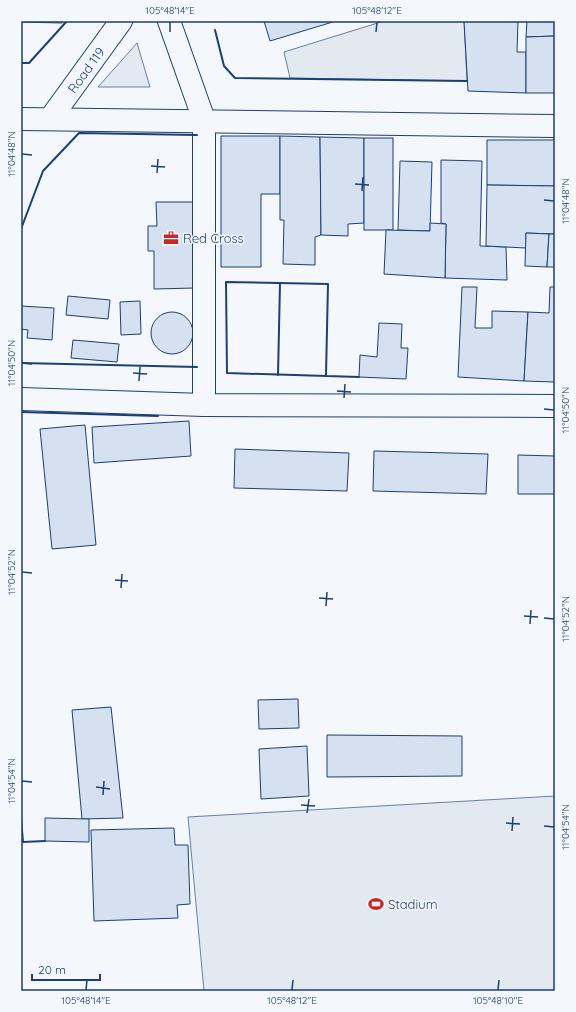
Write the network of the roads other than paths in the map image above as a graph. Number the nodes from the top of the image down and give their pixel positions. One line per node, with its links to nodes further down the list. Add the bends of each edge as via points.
1 (121, 21): 4 (street, Road 119)
2 (169, 21): 5 (street)
3 (21, 119): 4 (street)
4 (50, 119): 5 (street); 7 (street)
5 (204, 120): 6 (street); 9 (street)
6 (555, 126)
7 (21, 136)
8 (21, 399): 9 (street)
9 (204, 404): 10 (street)
10 (555, 406)

